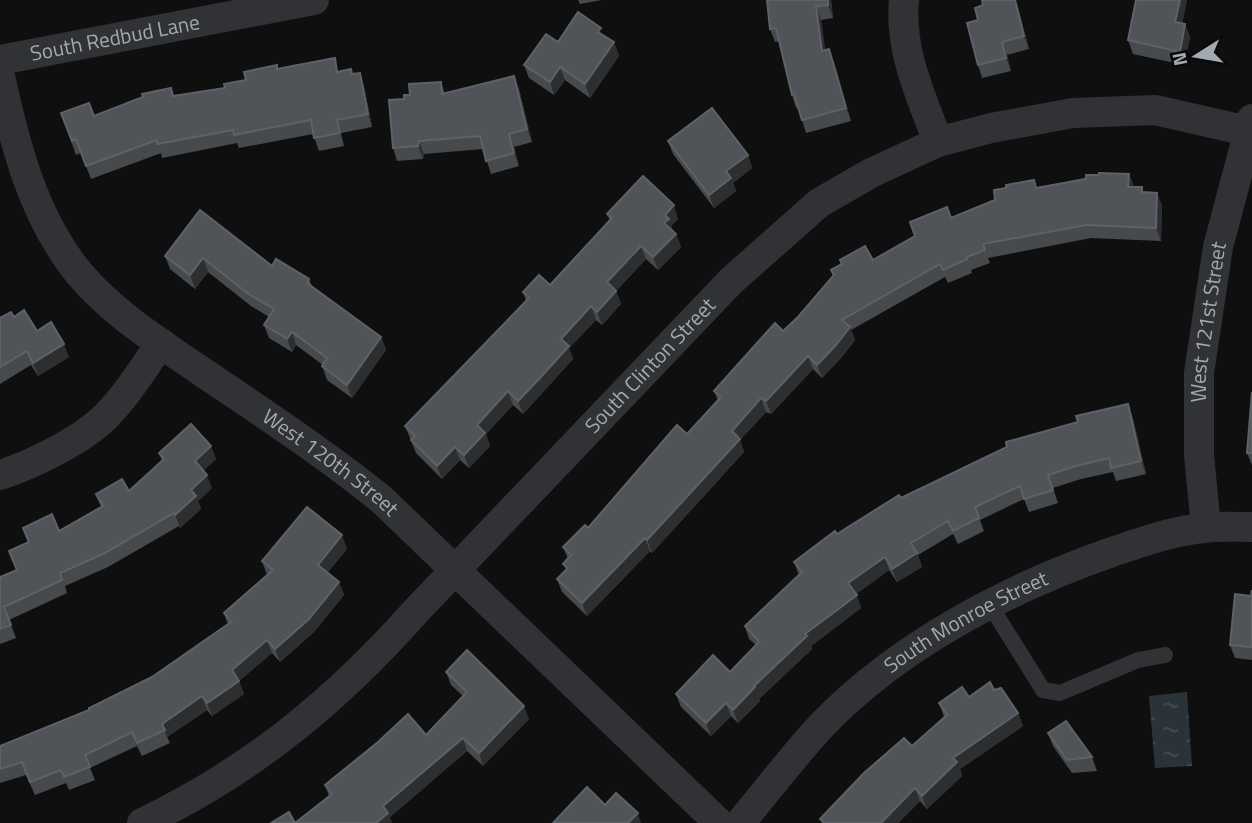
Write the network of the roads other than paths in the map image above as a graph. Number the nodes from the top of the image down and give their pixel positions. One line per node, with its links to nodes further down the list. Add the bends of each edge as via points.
1 (314, 0): 3 (street, South Redbud Lane)
2 (904, 0): 6 (street, via 905,43)
3 (0, 60)
4 (0, 76): 7 (street, West 120th Street, via 24,172 49,225 78,272)
5 (1251, 128): 6 (street, South Clinton Street, via 1156,110 1115,110 1005,125); 9 (street, West 121st Street, via 1217,247 1199,373 1199,455)
6 (938, 142): 11 (street, South Clinton Street, via 819,203 791,226 731,281)
7 (160, 343): 8 (street, via 100,422 60,448); 11 (street, West 120th Street, via 347,471)
8 (0, 475)
9 (1206, 527): 10 (street, South Monroe Street); 12 (street, South Monroe Street, via 1138,543 1059,570)
10 (1252, 527)
11 (455, 569): 14 (street, South Clinton Street, via 374,658 306,720 185,803); 15 (street, West 120th Street)
12 (990, 605): 13 (lane, via 1043,690 1049,692 1060,693 1138,660); 16 (street, South Monroe Street, via 884,670 822,725)
13 (1165, 655)
14 (142, 823)
15 (719, 823)
16 (740, 823)

